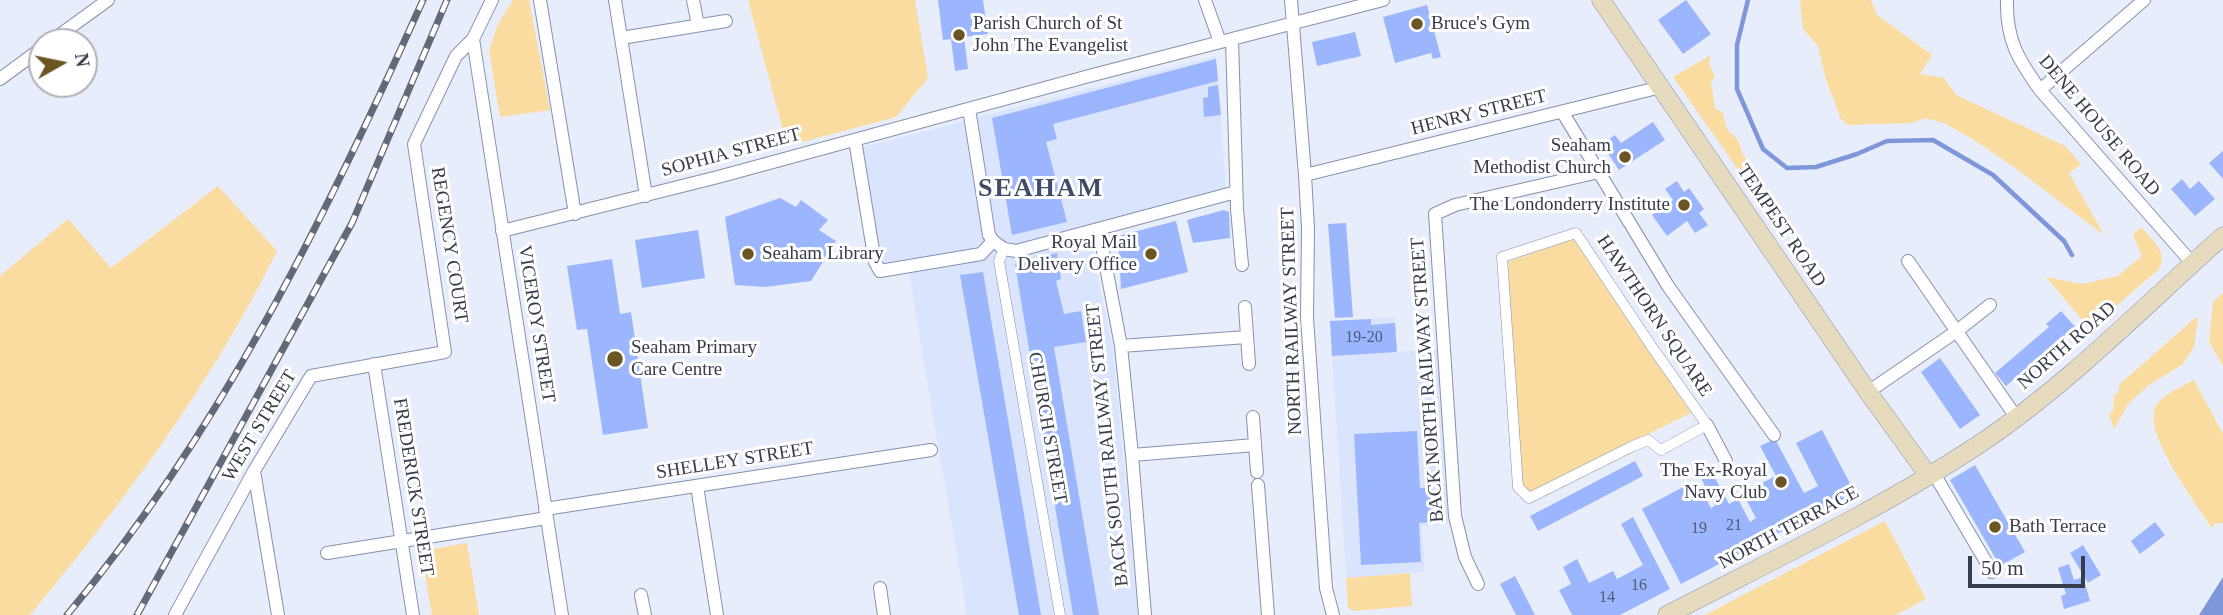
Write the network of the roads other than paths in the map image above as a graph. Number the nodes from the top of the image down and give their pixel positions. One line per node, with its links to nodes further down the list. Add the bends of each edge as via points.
1 (108, 0): 15 (street)
2 (492, 0): 17 (street)
3 (540, 0): 30 (street)
4 (615, 0): 16 (street)
5 (694, 0): 14 (street)
6 (1205, 0): 18 (street)
7 (1291, 0): 13 (street, NORTH RAILWAY STREET)
8 (1383, 0): 13 (street, SOPHIA STREET)
9 (1601, 0): 21 (main road, TEMPEST ROAD)
10 (2007, 0): 22 (street, DENE HOUSE ROAD, via 2010,36 2018,59)
11 (2144, 0): 22 (street)
12 (726, 21): 14 (street)
13 (1293, 24): 18 (street, SOPHIA STREET); 27 (street, NORTH RAILWAY STREET)
14 (698, 25): 16 (street)
15 (69, 28)
16 (621, 38): 29 (street)
17 (474, 40): 32 (street, VICEROY STREET); 44 (street, REGENCY COURT, via 456,56 414,144)
18 (1226, 41): 23 (street, SOPHIA STREET); 28 (street)
19 (28, 58): 20 (street)
20 (0, 79)
21 (1661, 87): 24 (street, HENRY STREET); 47 (main road, TEMPEST ROAD)
22 (2040, 90): 37 (street, DENE HOUSE ROAD)
23 (969, 109): 25 (street, SOPHIA STREET); 34 (street)
24 (1563, 113): 26 (street); 27 (street, HENRY STREET)
25 (855, 139): 29 (street, SOPHIA STREET); 34 (street, via 880,271 981,254)
26 (1599, 172): 51 (street, via 1668,286); 63 (street, BACK NORTH RAILWAY STREET, via 1455,205 1435,214 1455,516 1465,557)
27 (1305, 175): 76 (street, NORTH RAILWAY STREET, via 1307,318 1326,588)
28 (1236, 192): 31 (street); 38 (street)
29 (646, 196): 30 (street, SOPHIA STREET)
30 (575, 214): 32 (street, SOPHIA STREET)
31 (1099, 230): 35 (street, via 1016,251); 43 (street, BACK SOUTH RAILWAY STREET)
32 (502, 231): 59 (street, VICEROY STREET)
33 (2223, 236): 37 (main road, NORTH ROAD)
34 (992, 241): 35 (street)
35 (1004, 249): 73 (street, CHURCH STREET, via 999,261)
36 (1908, 261): 41 (street)
37 (2192, 263): 49 (main road, NORTH ROAD, via 2088,359)
38 (1242, 265)
39 (1990, 305): 41 (street)
40 (1245, 307): 42 (street)
41 (1957, 331): 47 (street); 49 (street)
42 (1247, 337): 43 (street); 46 (street)
43 (1121, 346): 54 (street, BACK SOUTH RAILWAY STREET)
44 (446, 352): 45 (street, WEST STREET)
45 (374, 364): 56 (street, WEST STREET, via 310,376); 60 (street, FREDERICK STREET)
46 (1249, 364)
47 (1868, 392): 57 (main road, TEMPEST ROAD)
48 (1253, 417): 52 (street)
49 (2016, 417): 57 (main road, NORTH ROAD)
50 (1707, 425): 50 (street, HAWTHORN SQUARE, via 1576,233 1502,257 1518,487 1529,498 1633,446 1648,440 1661,450); 55 (street)
51 (1774, 435)
52 (1255, 445): 54 (street); 75 (street)
53 (931, 450): 58 (street, SHELLEY STREET)
54 (1132, 455): 74 (street, BACK SOUTH RAILWAY STREET)
55 (1726, 461)
56 (254, 471): 66 (street, WEST STREET); 67 (street)
57 (1931, 474): 62 (street); 77 (main road, NORTH TERRACE)
58 (697, 486): 59 (street, SHELLEY STREET); 71 (street)
59 (546, 514): 60 (street, SHELLEY STREET); 69 (street, VICEROY STREET)
60 (401, 541): 61 (street, SHELLEY STREET); 68 (street, FREDERICK STREET)
61 (327, 553)
62 (1992, 572)
63 (1478, 584)
64 (880, 587): 72 (street)
65 (641, 595): 70 (street)
66 (175, 615)
67 (278, 615)
68 (413, 615)
69 (562, 615)
70 (645, 615)
71 (717, 615)
72 (884, 615)
73 (1060, 615)
74 (1145, 615)
75 (1268, 615)
76 (1333, 615)
77 (1667, 615)

